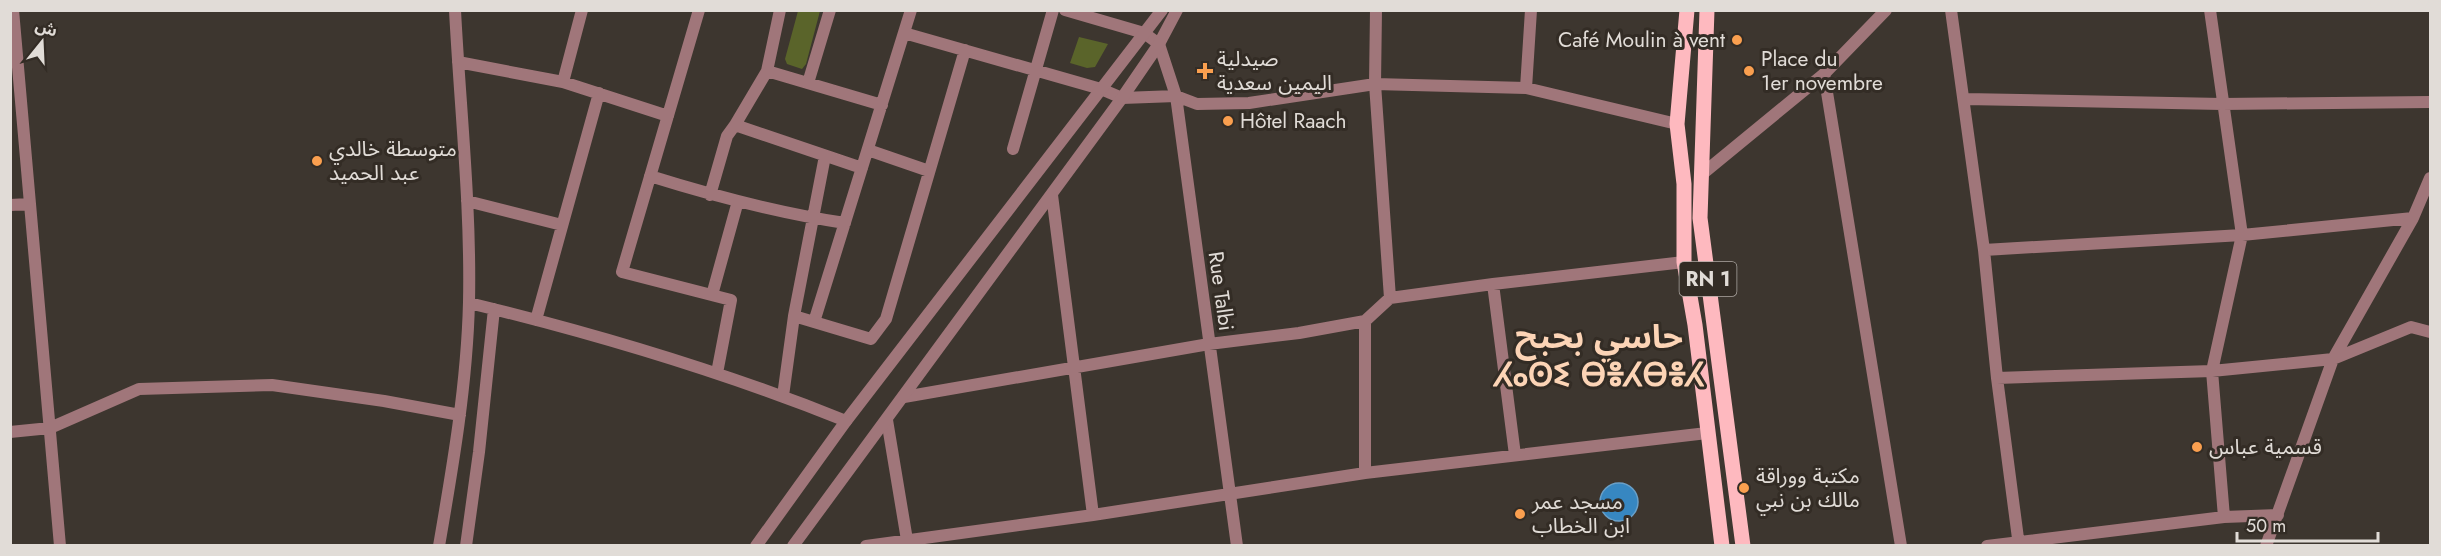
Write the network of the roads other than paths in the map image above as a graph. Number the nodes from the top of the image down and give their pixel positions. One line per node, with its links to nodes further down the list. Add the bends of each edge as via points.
1 (13, 10): 54 (street)
2 (455, 10): 23 (street)
3 (582, 10): 27 (street)
4 (699, 10): 39 (street)
5 (780, 10): 24 (street)
6 (830, 10): 28 (street)
7 (911, 10): 19 (street)
8 (1053, 10): 25 (street)
9 (1065, 10): 20 (street)
10 (1162, 10): 20 (street)
11 (1177, 10): 21 (street)
12 (1376, 10): 29 (street)
13 (1531, 10): 30 (street)
14 (1687, 10): 40 (main road, RN 1)
15 (1707, 10): 47 (main road, RN 1)
16 (1886, 10): 26 (street)
17 (1951, 10): 35 (street)
18 (2210, 10): 37 (street)
19 (904, 33): 22 (street); 38 (street)
20 (1144, 33): 21 (street); 31 (street)
21 (1159, 44): 33 (street, Rue Talbi); 34 (street)
22 (965, 50): 25 (street); 46 (street)
23 (458, 62): 27 (street); 52 (street)
24 (767, 70): 28 (street); 41 (street)
25 (1036, 70): 31 (street); 42 (street)
26 (1824, 74): 47 (street); 104 (street)
27 (563, 82): 32 (street)
28 (808, 83): 38 (street)
29 (1375, 84): 30 (street); 33 (street, via 1249,103 1197,104); 65 (street)
30 (1526, 88): 40 (street)
31 (1101, 89): 34 (street); 83 (street)
32 (598, 93): 39 (street); 59 (street)
33 (1176, 96): 34 (street); 73 (street, Rue Talbi)
34 (1122, 98): 51 (street)
35 (1965, 99): 37 (street); 61 (street)
36 (2430, 102): 37 (street)
37 (2222, 104): 60 (street)
38 (882, 105): 43 (street)
39 (668, 116): 48 (street)
40 (1677, 124): 62 (main road, RN 1, via 1684,184)
41 (735, 125): 44 (street); 50 (street)
42 (1013, 148)
43 (868, 150): 45 (street); 46 (street)
44 (825, 156): 45 (street); 56 (street)
45 (862, 168): 58 (street)
46 (929, 171): 71 (street, via 886,319 871,339)
47 (1701, 175): 103 (main road, RN 1, via 1700,218)
48 (650, 176): 50 (street); 64 (street, via 622,272)
49 (2430, 178): 57 (street)
50 (710, 195): 53 (street)
51 (1052, 195): 75 (street); 80 (street)
52 (467, 201): 59 (street); 66 (street)
53 (738, 201): 56 (street); 64 (street)
54 (30, 204): 55 (street); 84 (street)
55 (10, 205)
56 (812, 218): 58 (street); 68 (street)
57 (2413, 218): 60 (street); 74 (street)
58 (845, 223): 71 (street)
59 (562, 225): 69 (street)
60 (2242, 235): 61 (street); 76 (street)
61 (1984, 250): 78 (street)
62 (1684, 262): 63 (street); 86 (main road, RN 1)
63 (1493, 284): 65 (street); 87 (street)
64 (712, 295): 77 (street, via 731,300)
65 (1390, 298): 70 (street)
66 (469, 303): 67 (street); 81 (street)
67 (494, 309): 69 (street); 97 (street)
68 (794, 316): 71 (street); 79 (street)
69 (536, 320): 77 (street)
70 (1365, 321): 73 (street); 88 (street)
71 (814, 322)
72 (2430, 332): 74 (street, via 2411,327)
73 (1209, 344): 75 (street); 89 (street, Rue Talbi)
74 (2333, 358): 76 (street); 91 (street)
75 (1074, 368): 80 (street); 90 (street)
76 (2212, 371): 78 (street); 92 (street)
77 (717, 373): 79 (street)
78 (1997, 378): 94 (street)
79 (783, 396): 83 (street)
80 (904, 397): 82 (street)
81 (460, 416): 84 (street, via 272,385 139,388); 96 (street)
82 (886, 420): 93 (street); 99 (street)
83 (846, 421): 98 (street)
84 (50, 428): 85 (street); 95 (street)
85 (10, 432)
86 (1707, 433): 87 (street); 102 (main road, RN 1)
87 (1515, 455): 88 (street)
88 (1365, 473): 89 (street)
89 (1228, 493): 90 (street); 101 (street, Rue Talbi)
90 (1093, 515): 93 (street)
91 (2278, 515): 92 (street); 106 (street)
92 (2224, 517): 94 (street)
93 (908, 543): 100 (street)
94 (2018, 543): 105 (street)
95 (60, 546)
96 (438, 546)
97 (466, 546)
98 (756, 546)
99 (793, 546)
100 (866, 546)
101 (1237, 546)
102 (1722, 546)
103 (1743, 546)
104 (1901, 546)
105 (1987, 546)
106 (2266, 546)

